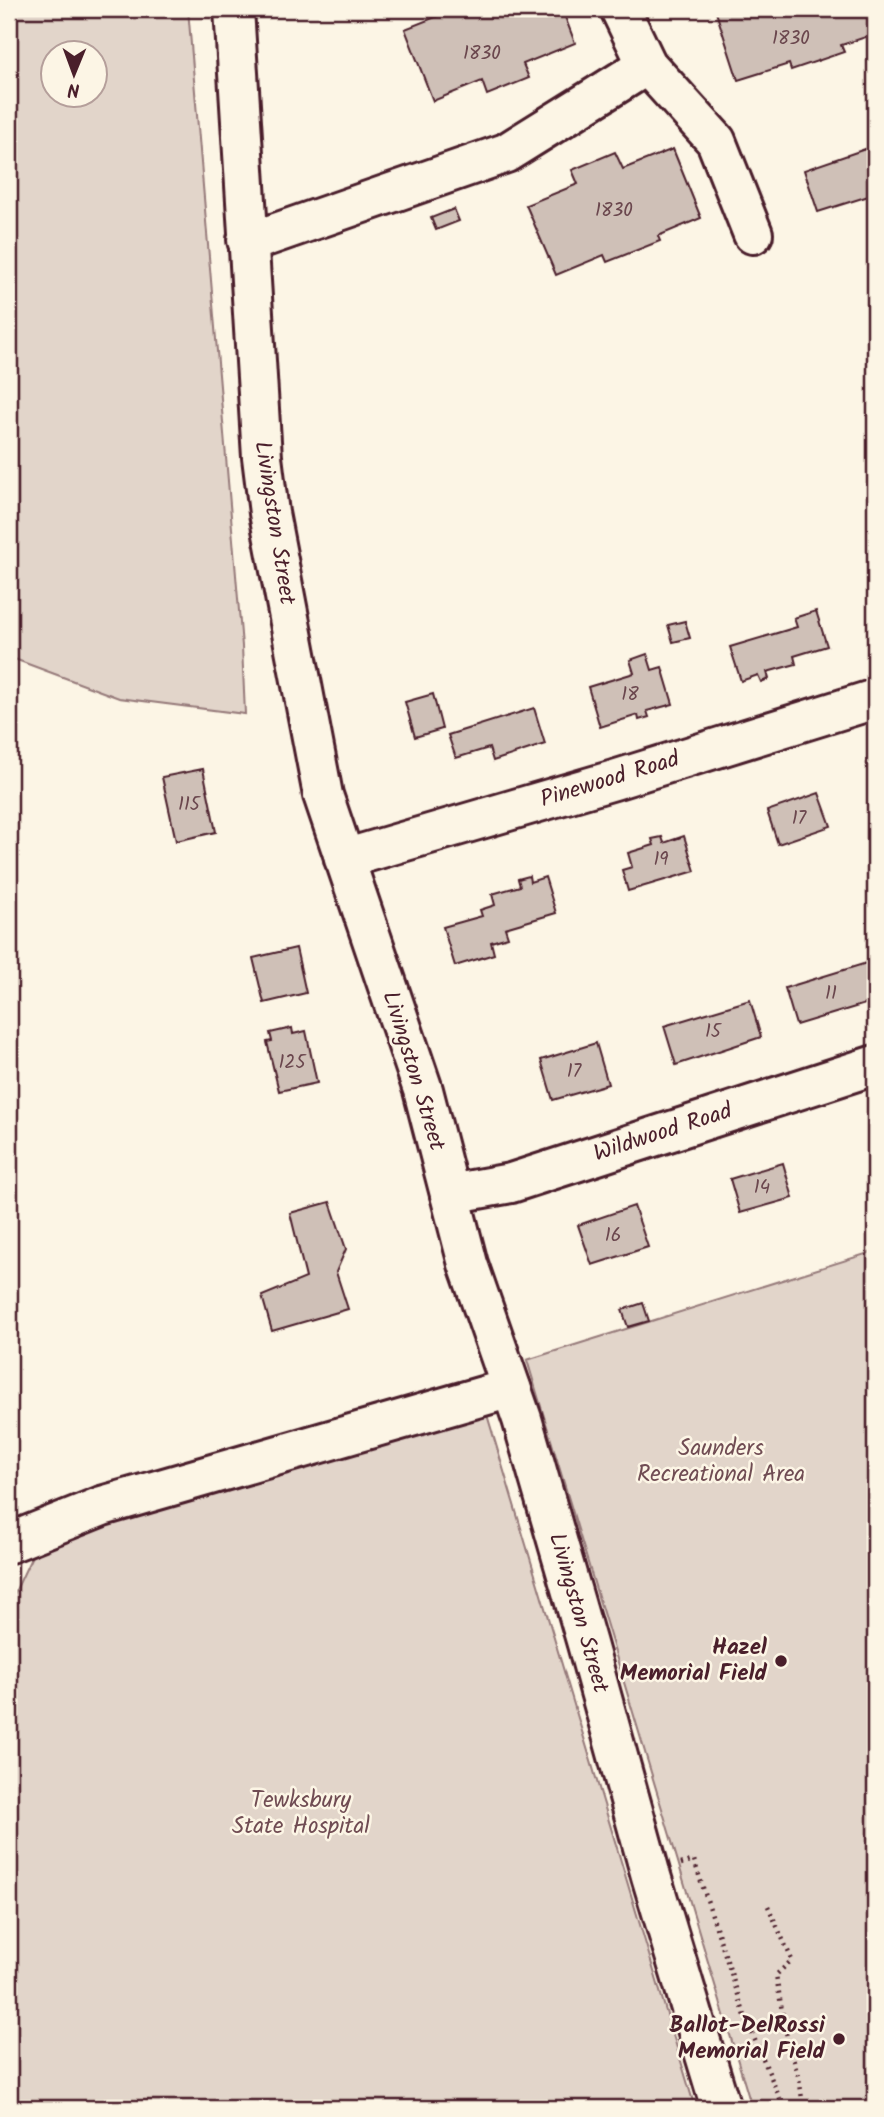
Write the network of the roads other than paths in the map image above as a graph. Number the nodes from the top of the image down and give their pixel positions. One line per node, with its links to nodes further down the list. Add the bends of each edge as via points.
1 (234, 9): 5 (street, Livingston Street)
2 (620, 9): 3 (street)
3 (647, 65): 4 (street, via 716,141); 5 (street, via 506,153)
4 (753, 234)
5 (247, 240): 7 (street, Livingston Street, via 268,513 323,795)
6 (875, 699): 7 (street, Pinewood Road)
7 (344, 859): 9 (street, Livingston Street, via 423,1090)
8 (875, 1065): 9 (street, Wildwood Road, via 511,1183)
9 (450, 1194): 10 (street, Livingston Street, via 468,1264)
10 (511, 1388): 11 (street, via 102,1506); 12 (street, Livingston Street)
11 (9, 1543)
12 (721, 2108)

